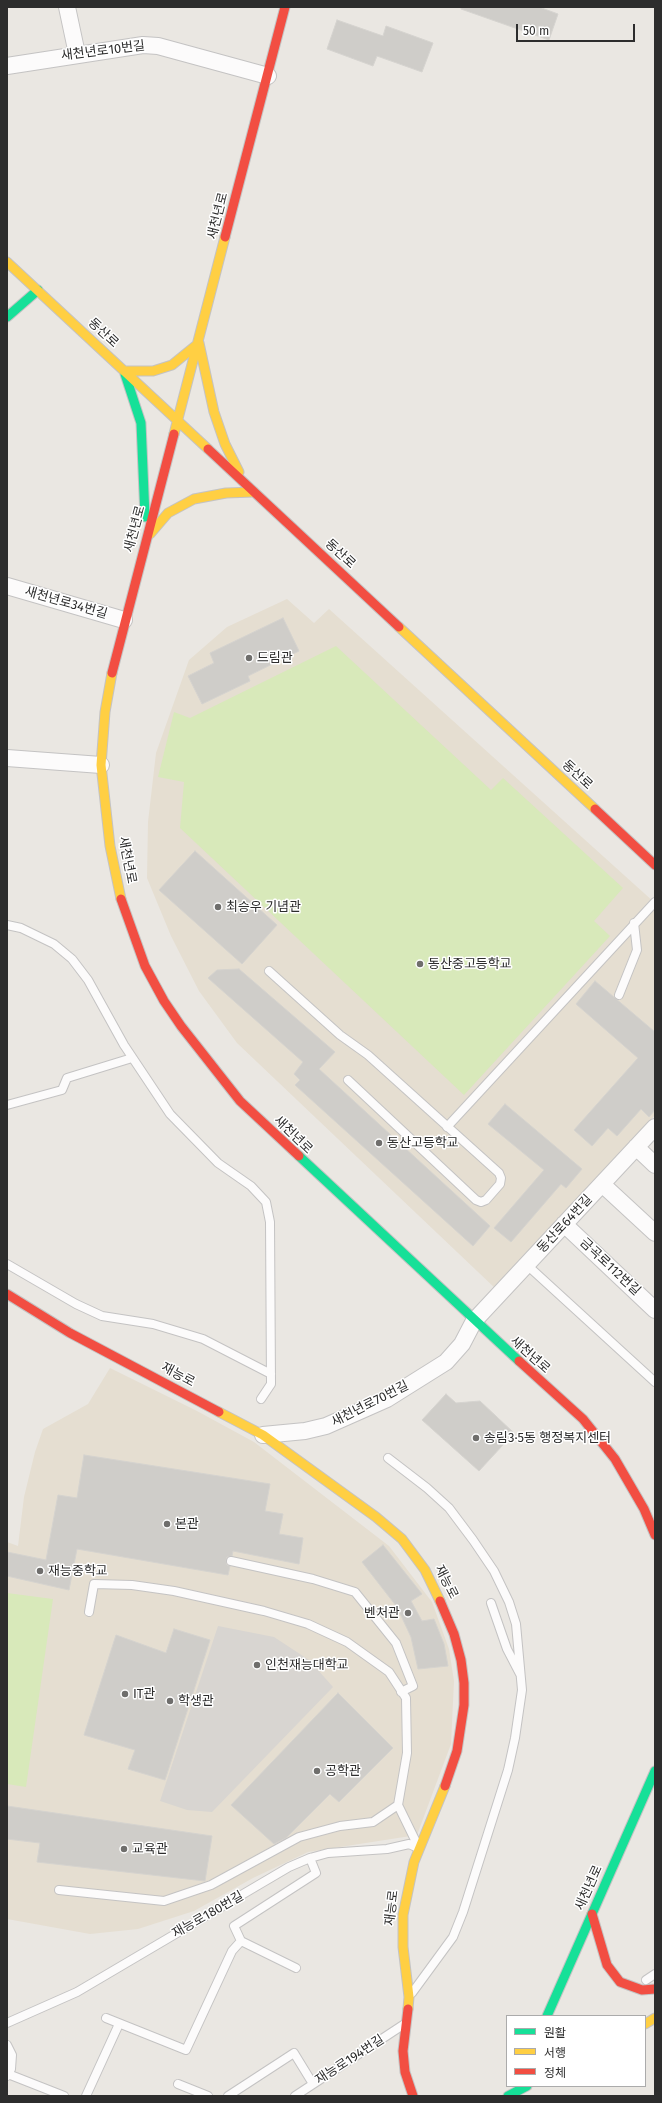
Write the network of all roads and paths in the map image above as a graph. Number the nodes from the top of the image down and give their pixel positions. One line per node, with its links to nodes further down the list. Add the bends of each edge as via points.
1 (67, 7): 3 (street)
2 (285, 7): 5 (main road, 새천년로)
3 (77, 54): 4 (street, 새천년로10번길); 5 (street, 새천년로10번길, via 143,45 158,46)
4 (7, 66)
5 (268, 76): 9 (main road, 새천년로)
6 (7, 262): 7 (main road, 동산로)
7 (38, 290): 8 (main road); 10 (main road, 동산로)
8 (7, 318)
9 (199, 343): 10 (main road, via 172,365 153,371); 11 (main road, 새천년로); 12 (main road, via 214,412 225,444)
10 (124, 371): 11 (main road, 동산로); 14 (main road, via 141,423)
11 (178, 422): 12 (main road, 동산로); 14 (main road, 새천년로)
12 (244, 484): 13 (main road, 동산로)
13 (254, 492): 14 (main road, via 226,493 194,499 168,513); 19 (main road, 동산로)
14 (146, 538): 16 (main road, 새천년로)
15 (7, 586): 16 (street, 새천년로34번길)
16 (124, 620): 18 (main road, 새천년로, via 105,712)
17 (7, 758): 18 (street)
18 (101, 765): 39 (main road, 새천년로, via 110,846 125,911 145,966 164,1001 240,1101)
19 (655, 865)
20 (655, 902): 21 (lane)
21 (634, 923): 24 (lane, via 637,950); 29 (lane)
22 (7, 925): 25 (lane, via 21,928 54,944 72,959 88,980)
23 (269, 971): 29 (lane, via 340,1036 368,1055)
24 (620, 995)
25 (132, 1058): 27 (lane, via 67,1078 62,1090); 40 (lane, via 170,1114 186,1132 218,1163 251,1186 266,1202 270,1222)
26 (348, 1080): 29 (lane, via 476,1200 482,1202 500,1184 502,1178)
27 (7, 1105)
28 (655, 1126): 30 (street, 동산로64번길)
29 (448, 1127)
30 (636, 1147): 31 (street); 32 (street, 동산로64번길)
31 (655, 1165)
32 (602, 1184): 33 (street, 동산로64번길); 34 (street)
33 (564, 1224): 36 (street, 동산로64번길); 38 (street, 금곡로112번길)
34 (655, 1233)
35 (7, 1264): 40 (lane, via 102,1316 153,1324 203,1339)
36 (527, 1265): 39 (street, 동산로64번길); 41 (lane)
37 (7, 1294): 43 (main road, 재능로, via 70,1333)
38 (655, 1310)
39 (474, 1321): 43 (street, 새천년로70번길, via 462,1344 446,1362 387,1398 326,1426); 45 (main road, 새천년로, via 583,1420 615,1459 647,1507)
40 (271, 1374): 42 (lane, via 271,1384)
41 (655, 1382)
42 (261, 1399)
43 (264, 1435): 53 (main road, 재능로, via 402,1539 425,1570 448,1616 461,1660 464,1683 461,1726 449,1777)
44 (388, 1458): 49 (lane, via 449,1508 494,1571 516,1624)
45 (655, 1535)
46 (231, 1561): 50 (lane, via 313,1578 356,1592 396,1643 413,1686)
47 (491, 1603): 49 (lane, via 507,1649)
48 (89, 1612): 50 (lane, via 94,1584 132,1585 174,1591 264,1611 308,1624 347,1642 389,1672)
49 (522, 1676): 62 (lane, via 521,1708 509,1763 463,1912 449,1942)
50 (401, 1692): 52 (lane, via 406,1698 408,1753)
51 (655, 1771): 56 (main road, 새천년로)
52 (398, 1805): 53 (lane); 55 (lane, via 373,1822 340,1826 299,1837 211,1885 164,1901)
53 (419, 1848): 54 (lane, 재능로180번길, via 409,1844 328,1852); 62 (main road, 재능로, via 406,1891 402,1920)
54 (310, 1858): 57 (lane, via 316,1873 234,1926); 66 (lane, 재능로180번길, via 289,1867 77,1992)
55 (59, 1890)
56 (592, 1914): 61 (main road, via 607,1965 620,1982 642,1990); 63 (main road, 새천년로)
57 (241, 1941): 58 (lane); 68 (lane, via 232,1951 186,2050)
58 (296, 1968)
59 (655, 1974): 60 (lane)
60 (646, 1980)
61 (655, 1989)
62 (409, 1997): 69 (main road, 재능로)
63 (547, 2015)
64 (106, 2018): 68 (lane)
65 (655, 2018): 67 (main road)
66 (7, 2023)
67 (646, 2023)
68 (119, 2024): 77 (lane)
69 (405, 2024): 73 (lane, 재능로194번길); 81 (main road, 재능로, via 404,2062)
70 (7, 2044): 71 (lane, via 12,2055)
71 (8, 2075): 76 (lane)
72 (178, 2084): 78 (lane)
73 (313, 2084): 79 (lane, via 294,2053); 80 (lane, 재능로194번길)
74 (524, 2087): 75 (main road)
75 (512, 2092)
76 (64, 2096)
77 (86, 2096)
78 (208, 2096)
79 (228, 2096)
80 (295, 2096)
81 (412, 2096)

